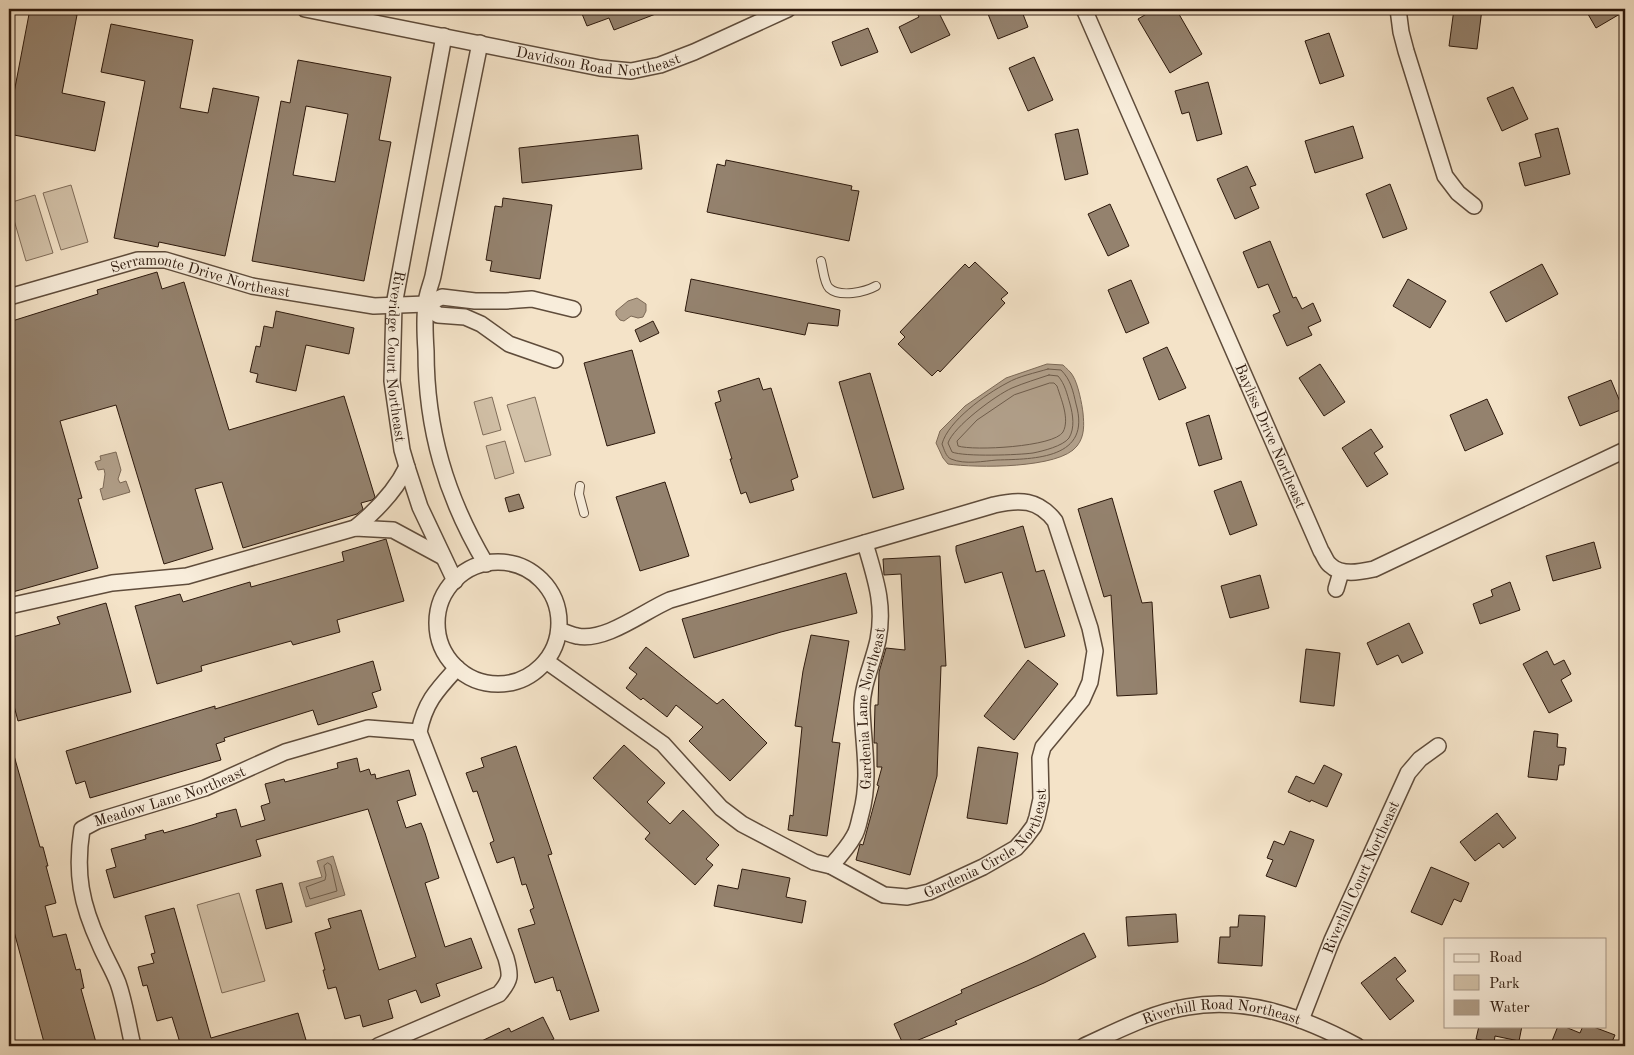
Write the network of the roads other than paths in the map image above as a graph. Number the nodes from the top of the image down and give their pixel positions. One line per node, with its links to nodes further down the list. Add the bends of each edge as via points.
1 (305, 9): 5 (street, Davidson Road Northeast)
2 (788, 9): 6 (street, Davidson Road Northeast, via 694,52 660,65 630,70 600,68)
3 (1084, 9): 23 (street, Bayliss Drive Northeast, via 1321,551 1330,565)
4 (1398, 9): 7 (street, via 1406,51 1445,176)
5 (444, 36): 6 (street, Davidson Road Northeast); 12 (street, Riveridge Court Northeast)
6 (480, 43): 11 (street, Riveridge Court Northeast)
7 (1474, 206)
8 (821, 261): 9 (lane, via 826,283 834,291 854,294)
9 (876, 286)
10 (9, 297): 12 (street, Serramonte Drive Northeast, via 138,260 165,260 252,286 374,306)
11 (426, 304): 12 (street, Serramonte Drive Northeast); 13 (street, Serramonte Drive Northeast, via 442,297 475,301 532,299); 14 (street, via 438,315 465,317 509,344); 22 (street, Riveridge Court Northeast, via 426,382 431,424 457,509)
12 (394, 305): 16 (street, Riveridge Court Northeast, via 392,381)
13 (573, 309)
14 (555, 360)
15 (1625, 450): 23 (street, via 1374,569)
16 (407, 467): 19 (street, via 381,506); 21 (street, Riveridge Court Northeast, via 420,507)
17 (580, 486): 18 (lane)
18 (584, 513)
19 (354, 528): 21 (street, via 392,530); 26 (street, via 187,576 112,583)
20 (865, 543): 27 (street, Gardenia Circle Northeast, via 670,600 599,635 579,637); 32 (street, Gardenia Lane Northeast, via 881,606 878,640 862,707 867,788 855,835); 32 (street, Gardenia Circle Northeast, via 1010,501 1035,504 1055,521 1095,651 1090,682 1082,700 1044,747 1040,758 1038,817 1016,848 929,892 907,897 884,895)
21 (443, 557): 24 (street, Riveridge Court Northeast)
22 (486, 564): 24 (street, via 473,568); 27 (street, via 513,564 532,572 547,586 557,605)
23 (1340, 572): 25 (street)
24 (455, 581): 29 (street, via 439,608 437,626 440,644)
25 (1336, 589)
26 (9, 606)
27 (559, 630): 28 (street, via 556,644)
28 (546, 661): 29 (street, via 533,674 516,682 497,684 479,681); 32 (street, Gardenia Circle Northeast, via 663,744 721,808 742,824 814,862)
29 (457, 668): 30 (street, via 434,693 422,716)
30 (419, 732): 34 (street, Meadow Lane Northeast, via 368,728 285,752 205,788 82,829 78,854 79,883 98,942 118,983); 35 (street, via 510,974 499,994)
31 (1438, 746): 33 (street, Riverhill Court Northeast, via 1408,773 1332,940)
32 (831, 866)
33 (1301, 1020): 36 (street, Riverhill Road Northeast, via 1262,1008 1224,1004 1186,1007 1137,1022); 37 (street, Riverhill Road Northeast)
34 (134, 1046)
35 (378, 1046)
36 (1084, 1046)
37 (1357, 1046)

